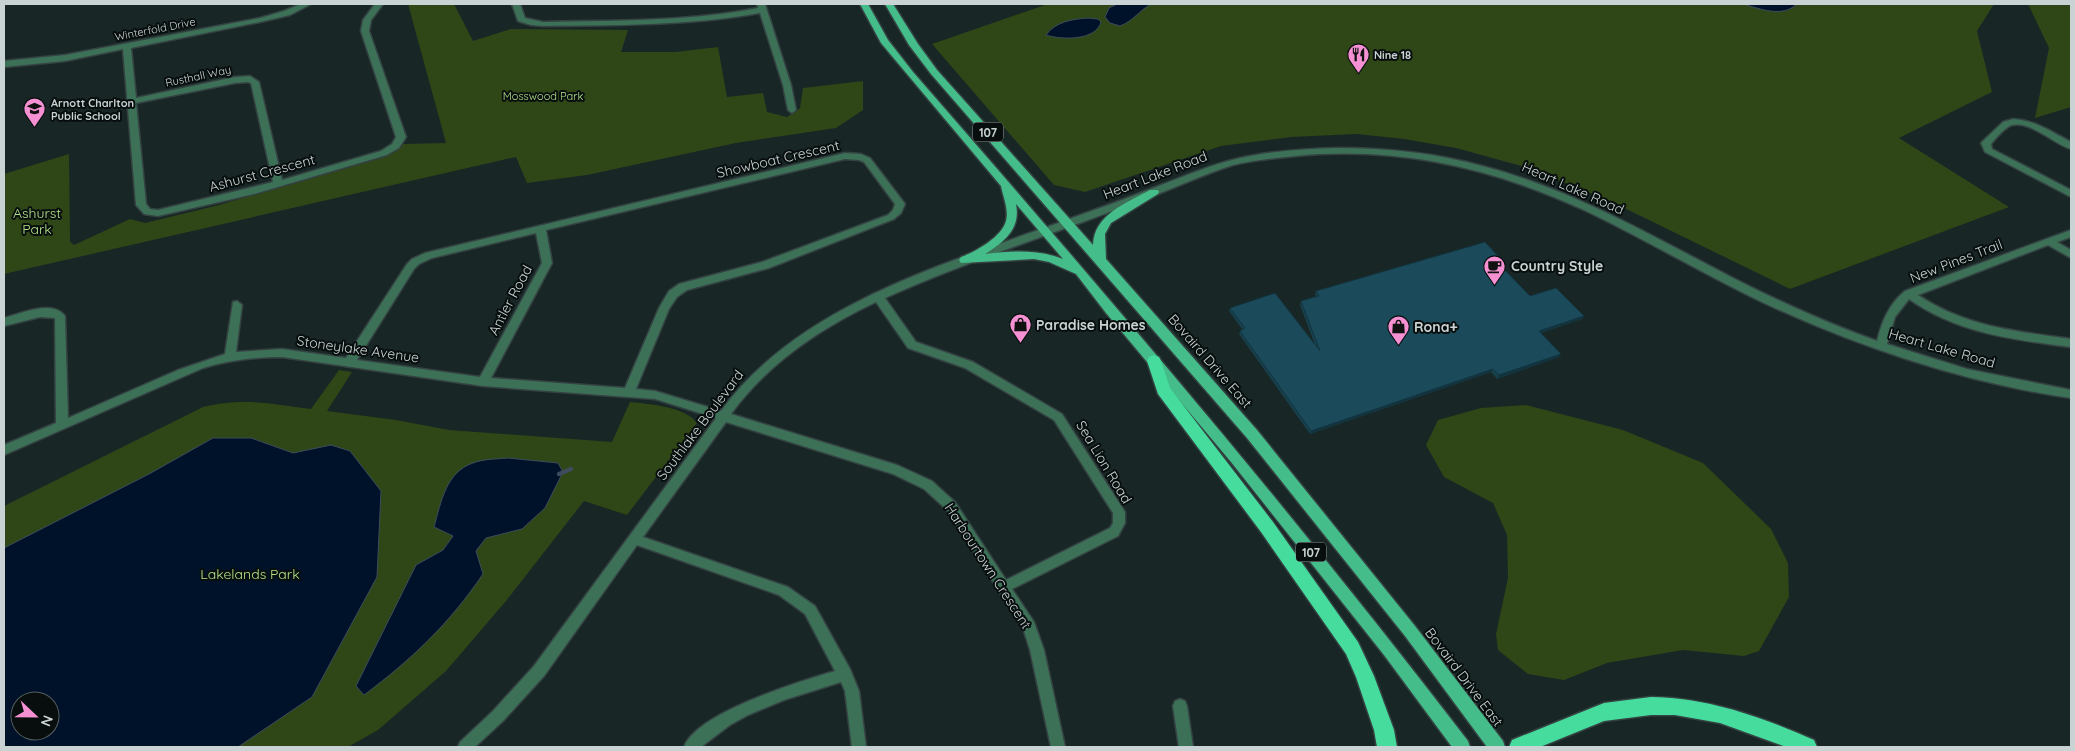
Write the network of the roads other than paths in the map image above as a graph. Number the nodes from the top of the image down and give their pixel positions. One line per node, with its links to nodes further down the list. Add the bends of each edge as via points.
1 (307, 4): 7 (street, Winterfold Drive, via 267,19)
2 (379, 4): 12 (street, Ashurst Crescent, via 367,20 365,31 400,141 384,153)
3 (516, 4): 6 (street, via 522,19 543,24 676,22 720,18)
4 (864, 4): 13 (main road, 107, via 884,41)
5 (889, 4): 16 (main road, Bovaird Drive East / 107, via 934,72)
6 (762, 7): 10 (street)
7 (127, 46): 8 (street, Winterfold Drive, via 59,59); 9 (street, Ashurst Crescent)
8 (4, 64)
9 (132, 101): 12 (street, Rusthall Way, via 250,79 255,82); 12 (street, Ashurst Crescent, via 141,205 147,212 166,211)
10 (792, 110)
11 (2069, 143): 15 (street, via 2018,121 2007,123 1986,143 1992,154)
12 (278, 184)
13 (1006, 184): 18 (main road, 107); 22 (main road, via 1012,212 1010,227 1004,235)
14 (1154, 192): 16 (street, Heart Lake Road); 23 (main road, via 1107,220 1101,227 1098,239); 30 (street, Heart Lake Road, via 1230,163 1307,152 1392,153 1466,165 1513,178 1565,198 1798,314)
15 (2071, 194)
16 (1069, 223): 18 (street, Heart Lake Road); 23 (main road, Bovaird Drive East / 107)
17 (541, 230): 33 (street, Showboat Crescent, via 416,260 409,266 404,280); 34 (street, Antler Road, via 547,263); 35 (street, Showboat Crescent, via 853,155 867,160 900,204 898,211 882,221 765,265 677,290 664,308)
18 (1046, 231): 22 (street, Southlake Boulevard); 24 (main road, 107)
19 (2071, 233): 20 (street, New Pines Trail)
20 (2048, 241): 21 (street); 25 (street, New Pines Trail)
21 (2071, 255)
22 (965, 260): 24 (main road, via 1036,255 1052,258); 26 (street, Southlake Boulevard)
23 (1100, 260): 51 (main road, Bovaird Drive East / 107, via 1190,361 1300,493)
24 (1080, 271): 32 (main road, 107)
25 (1909, 294): 29 (street, via 1938,313 1966,322 2003,332); 30 (street, New Pines Trail, via 1896,305 1884,330)
26 (878, 297): 37 (street, Southlake Boulevard, via 841,314 790,347 757,375); 41 (street, Sea Lion Road, via 912,346 969,365 1058,418 1119,512 1119,524 1114,532)
27 (237, 305): 31 (street)
28 (4, 322): 38 (street, via 48,312 60,316)
29 (2071, 343)
30 (1882, 346): 36 (street, Heart Lake Road, via 1999,380)
31 (230, 356): 33 (street, Stoneylake Avenue, via 282,353); 38 (street, Stoneylake Avenue, via 182,371)
32 (1154, 361): 49 (highway, via 1163,390 1273,535 1352,648 1365,676); 50 (main road, 107, via 1311,552)
33 (349, 363): 34 (street, Stoneylake Avenue)
34 (483, 382): 35 (street, Stoneylake Avenue)
35 (629, 392): 37 (street, Stoneylake Avenue, via 669,398)
36 (2071, 394)
37 (723, 415): 40 (street, Southlake Boulevard); 41 (street, Harbourtown Crescent, via 912,476 950,506)
38 (62, 425): 39 (street, Stoneylake Avenue)
39 (4, 450)
40 (634, 539): 42 (street, via 783,591 796,599 819,623); 44 (street, Southlake Boulevard, via 539,671)
41 (1004, 587): 47 (street, Harbourtown Crescent, via 1033,637)
42 (845, 674): 45 (street, via 747,709 712,729); 46 (street, via 852,691)
43 (1180, 706): 48 (street)
44 (465, 747)
45 (691, 747)
46 (860, 747)
47 (1058, 747)
48 (1186, 747)
49 (1387, 747)
50 (1462, 747)
51 (1497, 747)
52 (1519, 747): 53 (highway, via 1605,711 1674,705 1727,715)
53 (1807, 747)

